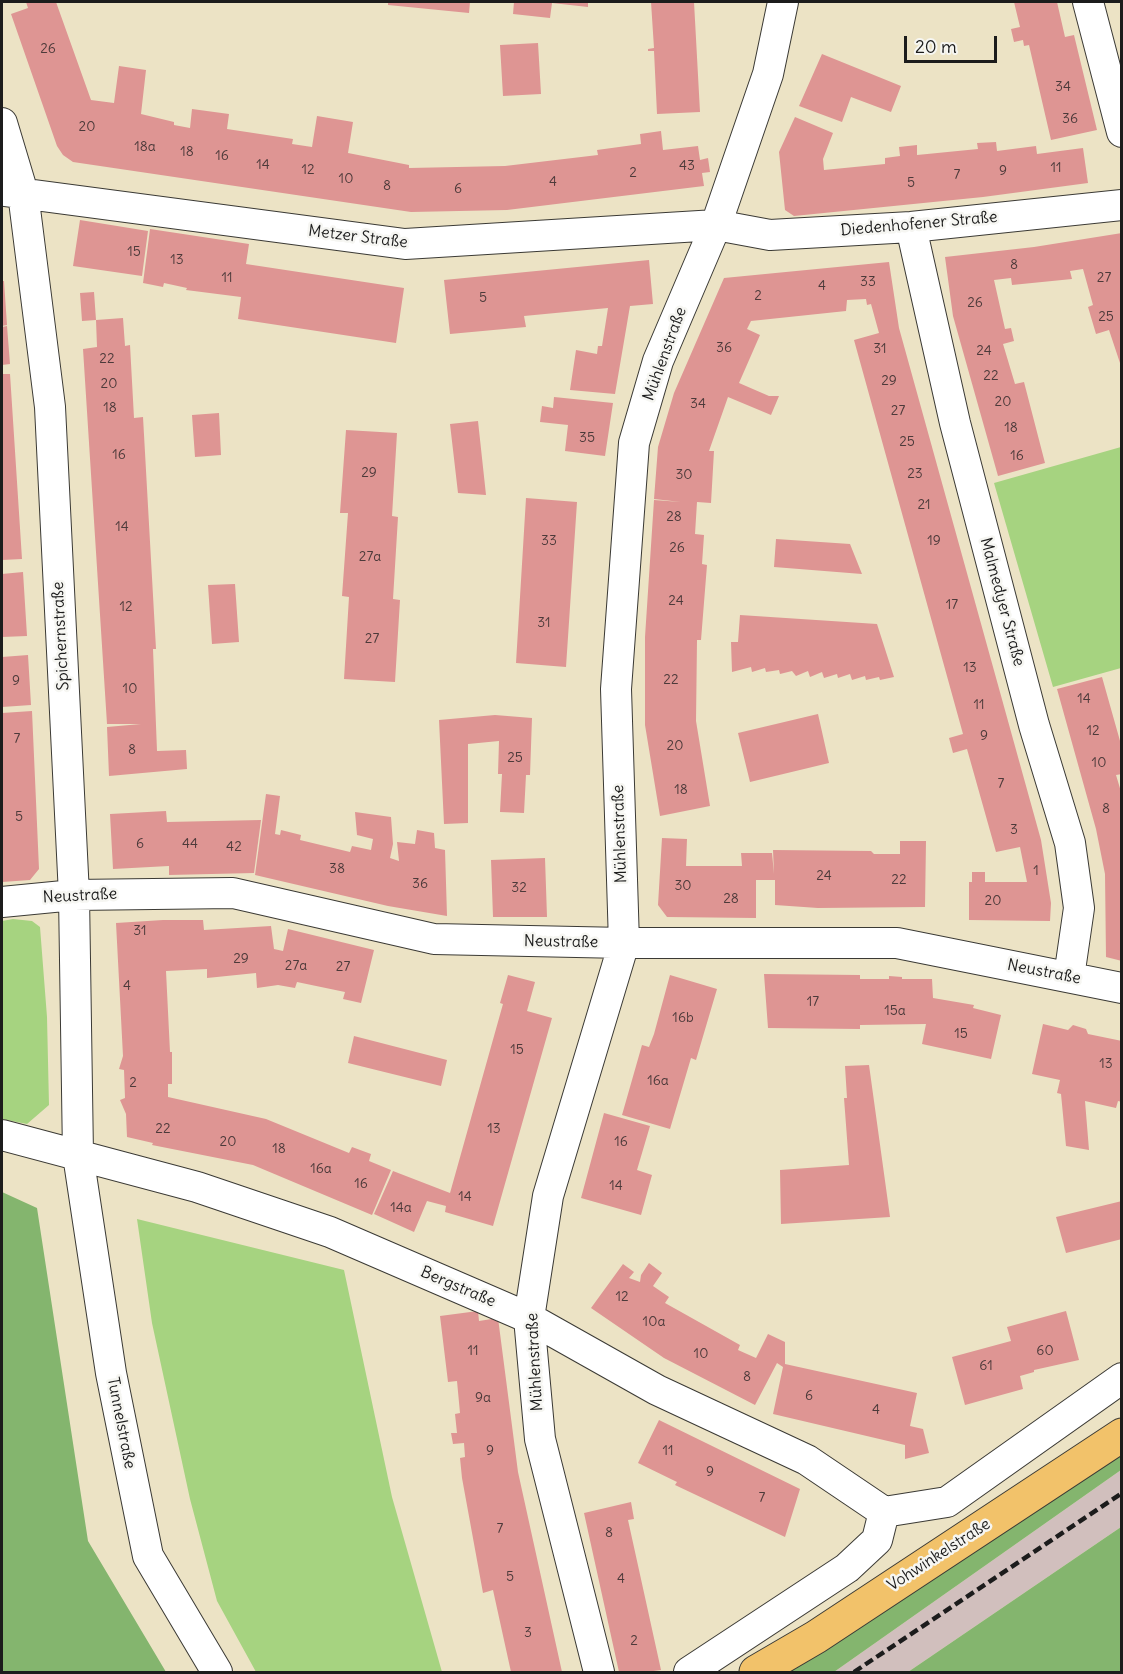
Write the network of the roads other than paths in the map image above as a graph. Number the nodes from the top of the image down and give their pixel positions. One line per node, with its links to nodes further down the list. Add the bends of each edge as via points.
1 (783, 2): 7 (street, Mühlenstraße, via 768,74)
2 (1088, 2): 4 (street)
3 (2, 123): 5 (street, Spichernstraße)
4 (1122, 132)
5 (12, 192): 7 (street, Metzer Straße, via 405,244); 9 (street, Spichernstraße, via 50,407)
6 (1122, 205): 8 (street, Diedenhofener Straße)
7 (716, 225): 8 (street, Diedenhofener Straße, via 770,235); 11 (street, Mühlenstraße, via 658,361 634,443 616,695)
8 (911, 227): 12 (street, Malmedyer Straße, via 955,423 1034,725 1070,843 1079,908)
9 (74, 895): 10 (street, Neustraße); 11 (street, Neustraße, via 233,893 434,939); 15 (street, Spichernstraße)
10 (2, 902)
11 (624, 943): 12 (street, Neustraße, via 897,943); 16 (street, Mühlenstraße, via 548,1196)
12 (1069, 977): 13 (street, Neustraße)
13 (1122, 988)
14 (2, 1135): 15 (street, Bergstraße)
15 (78, 1155): 16 (street, Bergstraße, via 197,1187 330,1232); 20 (street, Tunnelstraße, via 111,1373 148,1556)
16 (529, 1318): 19 (street, Bergstraße, via 657,1390 807,1461); 21 (street, Mühlenstraße, via 540,1439)
17 (1122, 1378): 19 (street, via 948,1502)
18 (1122, 1435): 23 (main road, Vohwinkelstraße, via 816,1637)
19 (884, 1512): 22 (street, via 877,1540 847,1568)
20 (217, 1672)
21 (598, 1672)
22 (689, 1672)
23 (756, 1672)

